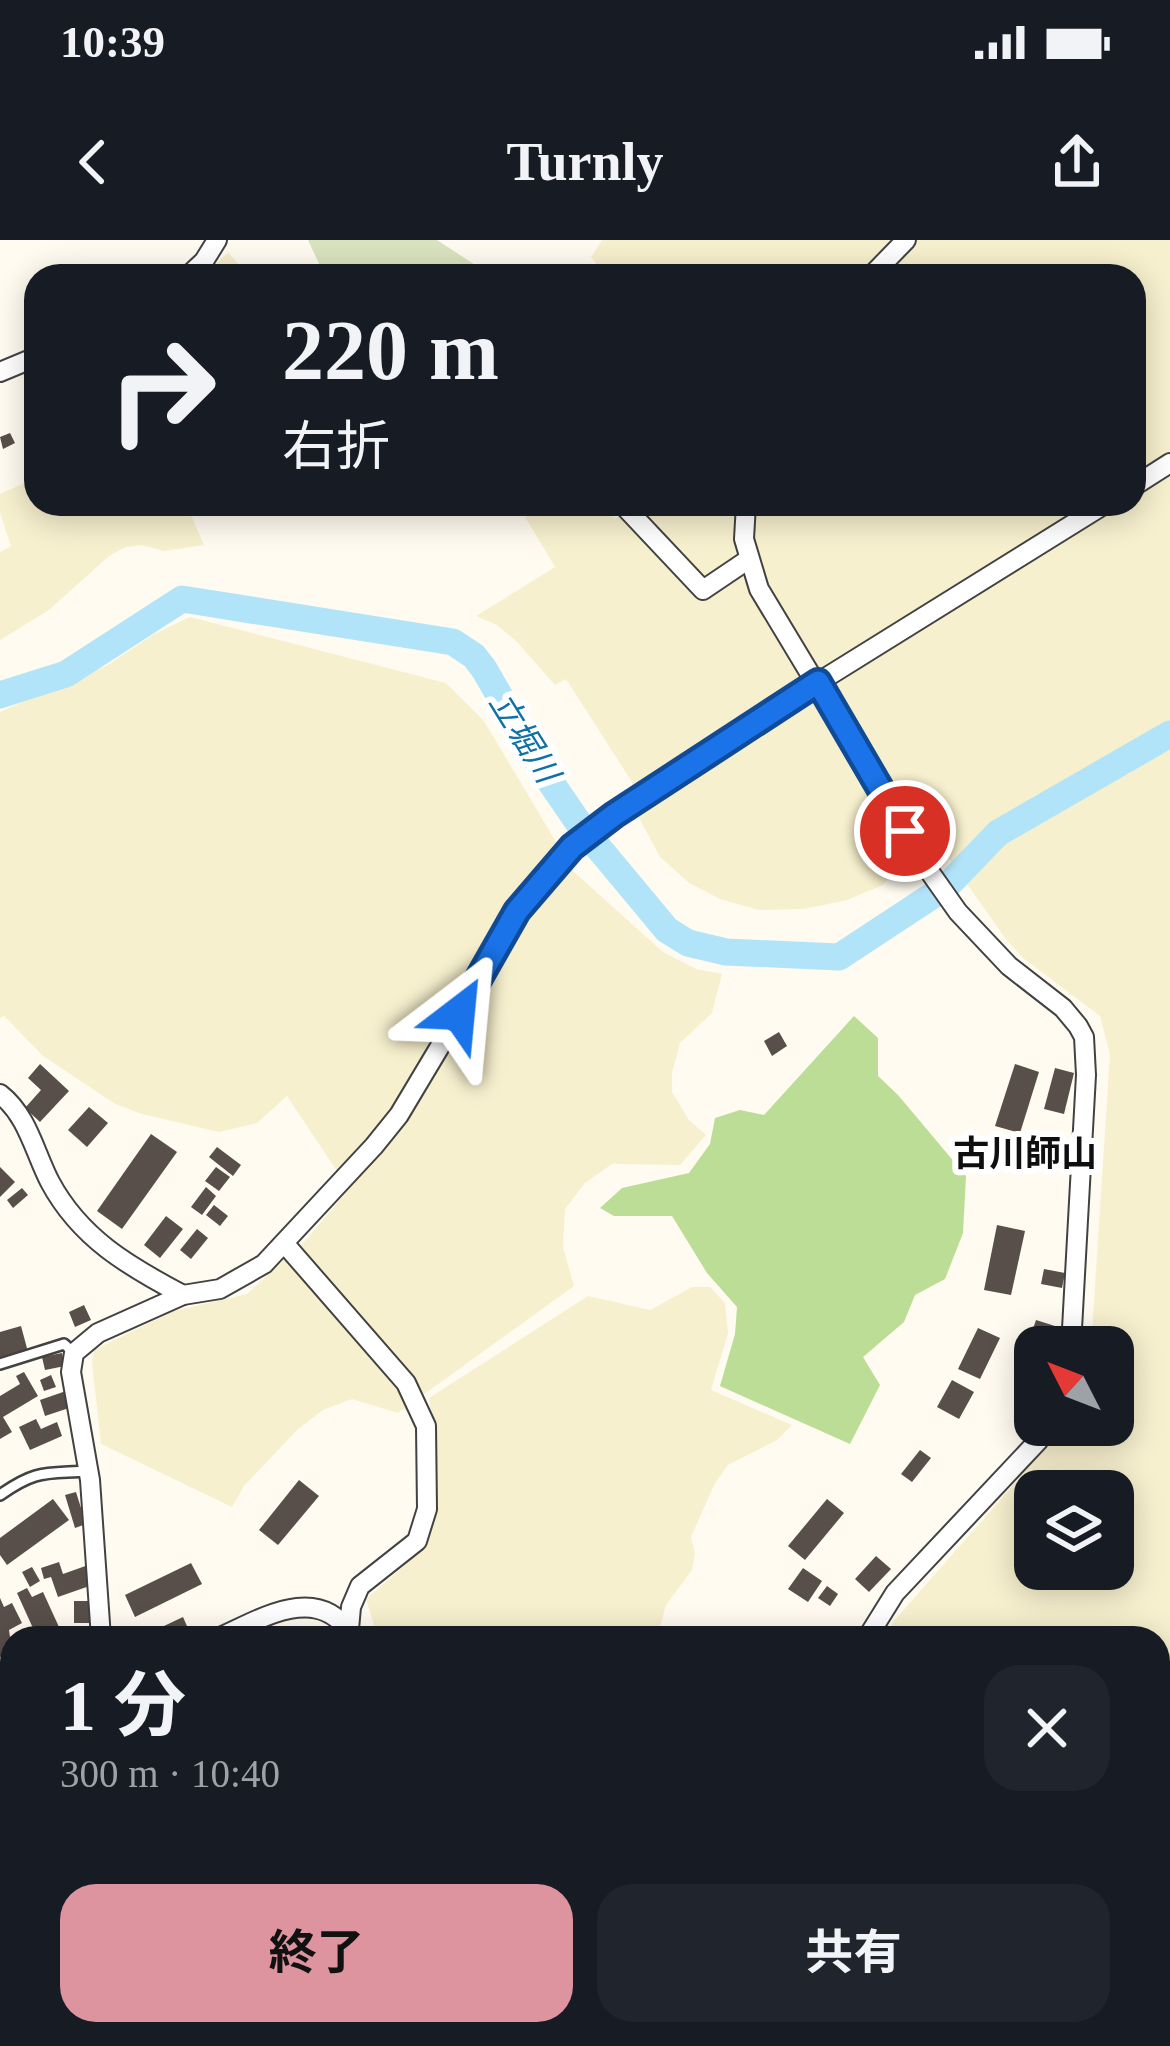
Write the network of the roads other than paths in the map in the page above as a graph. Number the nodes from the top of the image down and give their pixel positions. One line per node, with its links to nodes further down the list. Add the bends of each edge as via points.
1 (906, 240): 2 (street)
2 (883, 264)
3 (633, 516): 6 (street, via 703,590)
4 (745, 516): 6 (street)
5 (1086, 516): 7 (street)
6 (749, 559): 7 (street)
7 (818, 682): 9 (street, via 572,847 517,911 399,1115); 11 (street, via 958,911 1009,966 1063,1007 1084,1037)
8 (0, 1094): 10 (street, via 27,1128 73,1220 133,1268)
9 (284, 1243): 10 (street, via 242,1280); 20 (street, via 406,1383 426,1426 427,1509 417,1541 360,1586)
10 (183, 1294): 12 (street, via 98,1333)
11 (1072, 1326)
12 (74, 1353): 13 (lane, via 64,1344); 15 (street)
13 (0, 1364)
14 (1033, 1446): 21 (street, via 895,1593)
15 (88, 1471): 16 (lane, via 39,1472); 17 (street)
16 (0, 1495)
17 (100, 1626)
18 (246, 1626): 19 (street, via 309,1606 333,1612)
19 (345, 1626)
20 (351, 1626)
21 (874, 1626)

